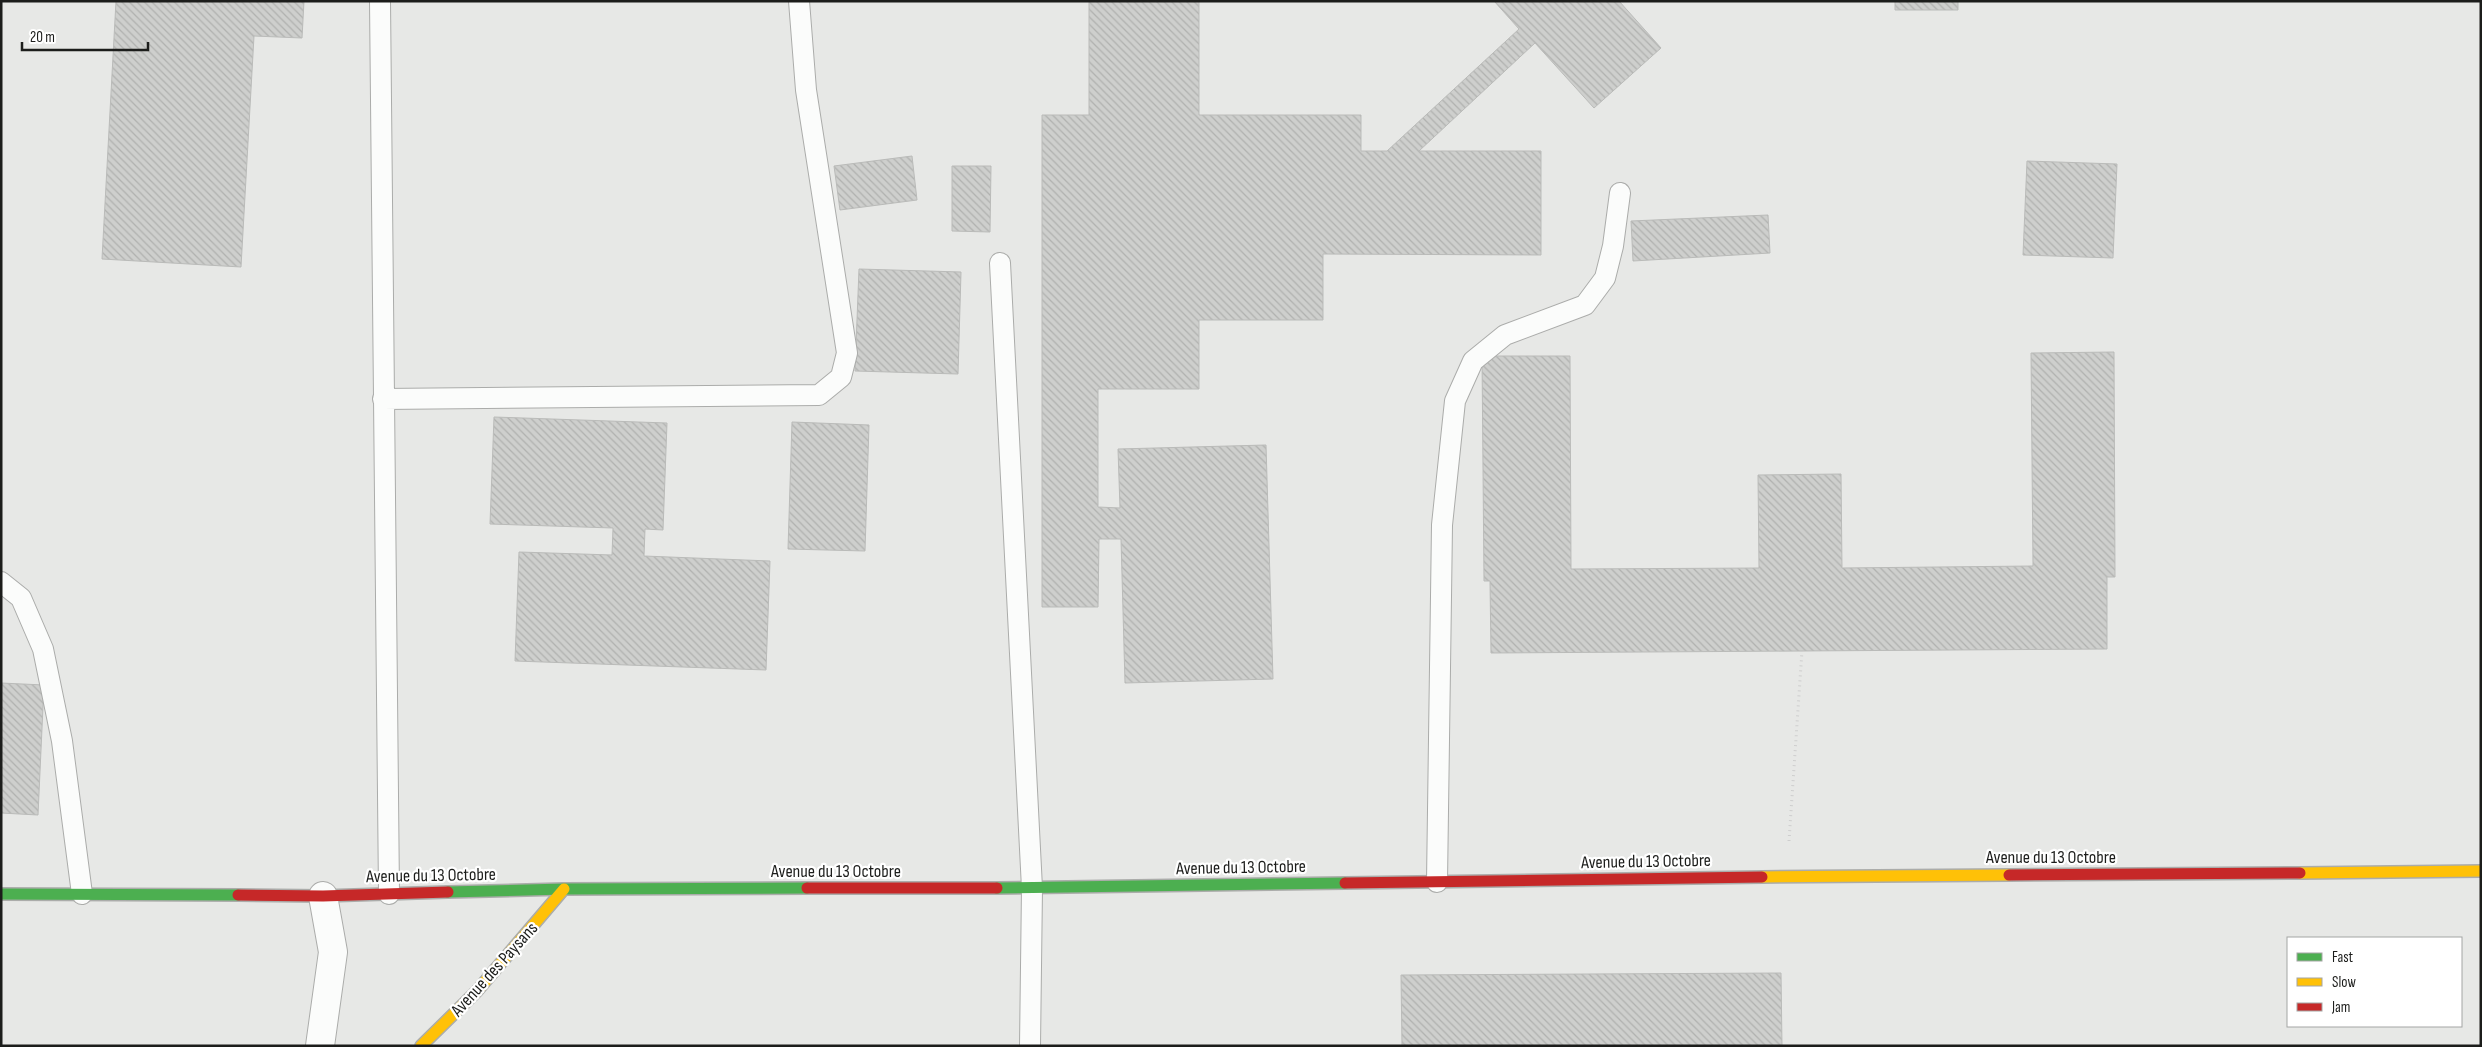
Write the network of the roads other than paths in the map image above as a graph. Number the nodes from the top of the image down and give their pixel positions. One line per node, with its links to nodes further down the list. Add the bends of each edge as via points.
1 (380, 1): 5 (lane)
2 (799, 1): 5 (lane, via 806,90 847,353 841,377 819,395)
3 (1620, 193): 8 (lane, via 1605,278 1585,305 1505,335 1473,361 1455,401 1442,524)
4 (1000, 263): 9 (lane)
5 (383, 399): 13 (lane)
6 (1, 582): 12 (lane, via 20,598 43,649 62,741)
7 (2481, 871): 8 (street, Avenue du 13 Octobre)
8 (1437, 882): 9 (street, Avenue du 13 Octobre)
9 (1032, 888): 10 (street, Avenue du 13 Octobre); 17 (lane)
10 (564, 889): 13 (street, Avenue du 13 Octobre); 16 (street, Avenue des Paysans, via 436,1034)
11 (1, 894): 12 (street, Avenue du 13 Octobre)
12 (82, 894): 14 (street, Avenue du 13 Octobre)
13 (389, 894): 14 (street, Avenue du 13 Octobre)
14 (323, 896): 15 (street, via 333,952)
15 (320, 1046)
16 (421, 1046)
17 (1030, 1046)

